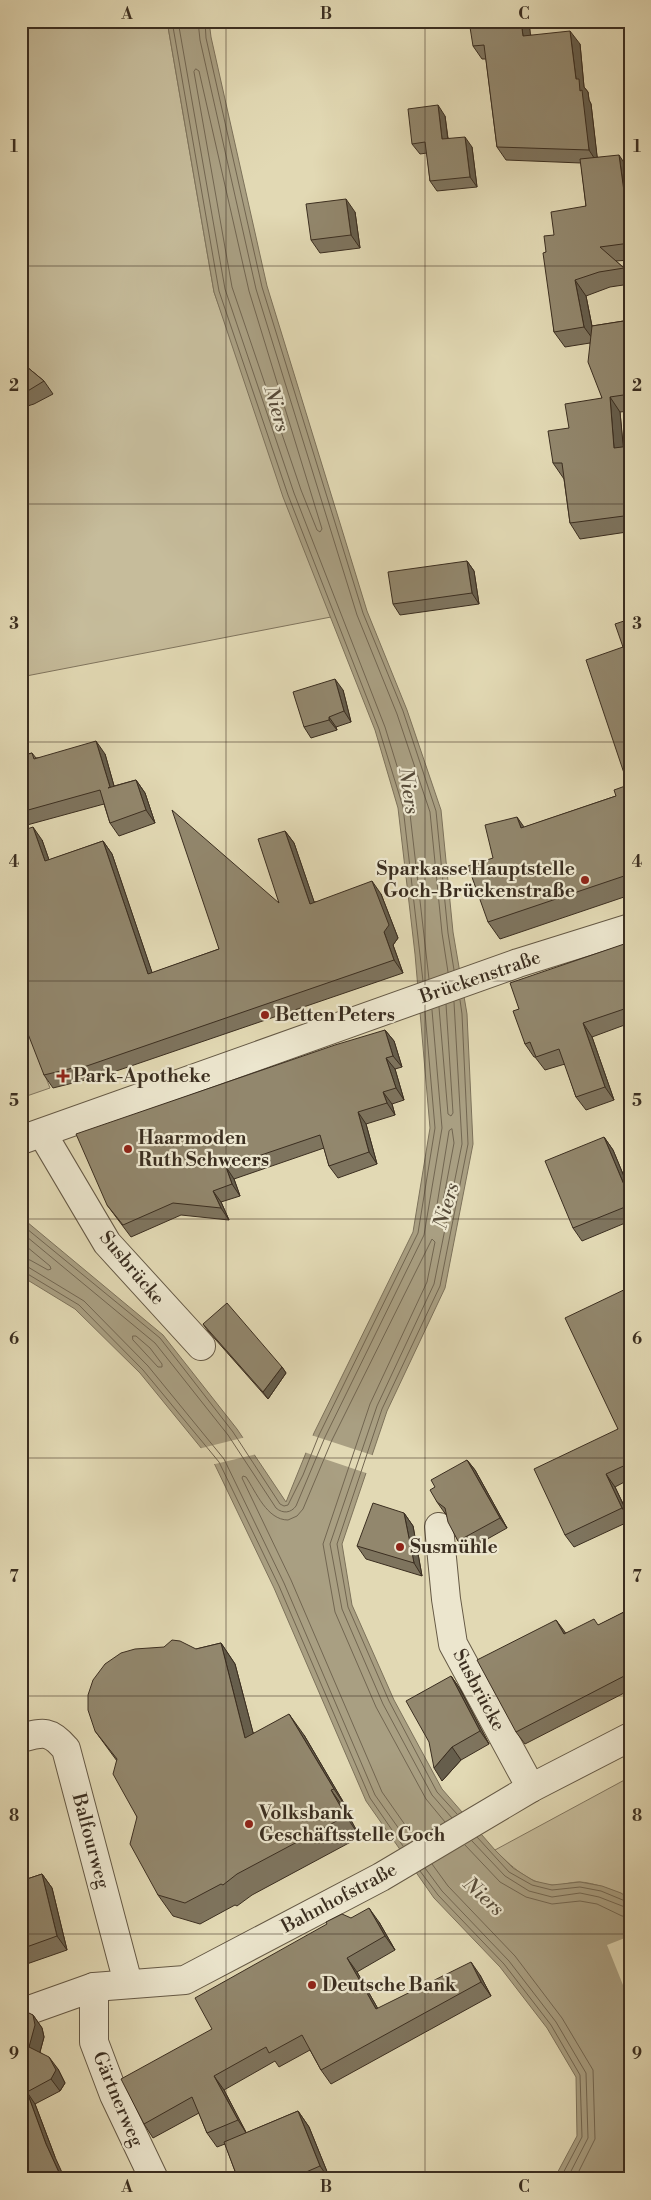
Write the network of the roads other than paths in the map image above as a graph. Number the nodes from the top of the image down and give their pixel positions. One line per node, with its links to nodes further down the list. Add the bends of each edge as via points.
1 (630, 928): 2 (street, Brückenstraße, via 518,963)
2 (32, 1137): 3 (street, Susbrücke, via 107,1243)
3 (201, 1346)
4 (439, 1527): 7 (street, Susbrücke, via 453,1644)
5 (630, 1737): 7 (street, Bahnhofstraße)
6 (21, 1738): 8 (street, Balfourweg, via 42,1732 57,1738 66,1749)
7 (531, 1788): 8 (street, Bahnhofstraße, via 381,1877 185,1980)
8 (128, 1983): 9 (street, Bahnhofstraße)
9 (94, 1987): 10 (street, Bahnhofstraße); 11 (street, Gärtnerweg, via 94,2042 114,2095)
10 (26, 2010)
11 (154, 2179)

